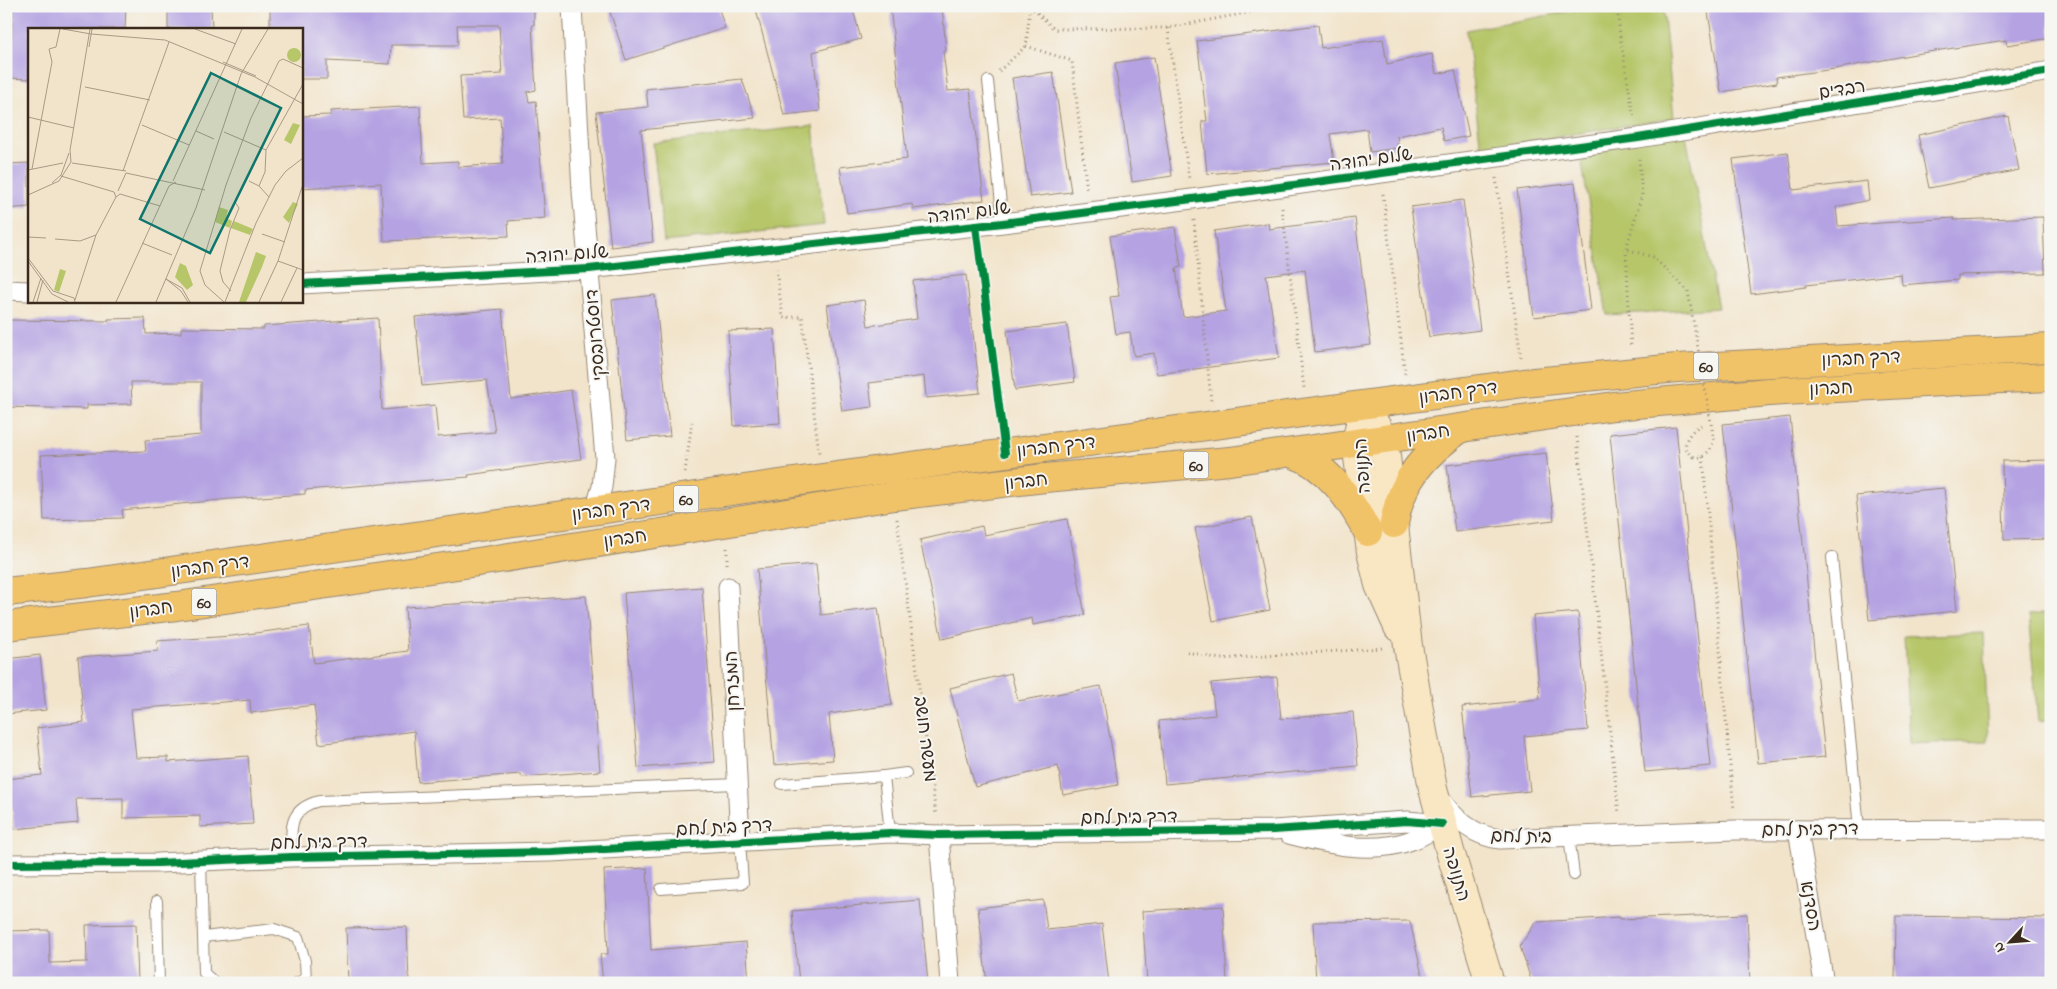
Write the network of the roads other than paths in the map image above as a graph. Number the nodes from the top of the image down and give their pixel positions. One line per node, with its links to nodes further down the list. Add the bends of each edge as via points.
1 (572, 6): 6 (street, דוסטרובסקי)
2 (2051, 71): 4 (street, רבדים)
3 (988, 81): 5 (lane)
4 (1638, 138): 5 (street, שלום יהודה)
5 (1003, 223): 6 (street, שלום יהודה)
6 (589, 268): 7 (street, שלום יהודה); 17 (street, דוסטרובסקי, via 604,458 602,487)
7 (302, 284)
8 (6, 290): 9 (street)
9 (28, 291)
10 (2051, 348): 12 (highway, דרך חברון / 60, via 1632,371)
11 (2051, 377): 13 (highway, חברון / 60, via 1769,392 1574,411)
12 (1364, 405): 14 (street, התנופה); 15 (street, התנופה); 17 (highway, דרך חברון / 60)
13 (1462, 427): 14 (highway, חברון / 60); 18 (highway, via 1416,468 1401,497)
14 (1384, 439): 15 (highway, חברון / 60); 18 (street, התנופה)
15 (1356, 443): 16 (highway, חברון / 60); 19 (street, התנופה)
16 (1291, 453): 19 (highway, via 1310,461 1328,475); 23 (highway, חברון / 60, via 894,496 478,562 77,619)
17 (594, 512): 22 (highway, דרך חברון / 60)
18 (1394, 524): 24 (street, התנופה)
19 (1368, 532): 24 (street, התנופה, via 1379,585)
20 (1832, 557): 31 (lane)
21 (728, 587): 27 (street, המזרחן)
22 (6, 592)
23 (6, 626)
24 (1408, 646): 29 (street, התנופה)
25 (906, 773): 26 (lane)
26 (884, 776): 28 (lane); 34 (lane)
27 (737, 784): 37 (street, המזרחן); 38 (lane, דרך בית לחם, via 319,801 304,807 294,817)
28 (782, 784)
29 (1433, 789): 30 (street, התנופה); 36 (street, בית לחם, via 1452,814 1481,835 1521,840)
30 (1442, 824): 35 (street, דרך בית לחם, via 1406,842 1374,847 1332,844 1273,830); 49 (street, התנופה)
31 (1859, 828): 32 (street, דרך בית לחם); 33 (street, דרך בית לחם)
32 (2051, 829)
33 (1798, 830): 36 (street, דרך בית לחם); 50 (street, הסדנא)
34 (890, 833): 35 (street, דרך בית לחם); 37 (street, דרך בית לחם)
35 (939, 835): 48 (street)
36 (1569, 836): 41 (lane)
37 (740, 841): 38 (street, דרך בית לחם, via 552,852); 42 (lane, via 743,883)
38 (292, 857): 39 (street, דרך בית לחם)
39 (200, 861): 40 (street, דרך בית לחם); 44 (lane)
40 (6, 864)
41 (1574, 875)
42 (661, 889)
43 (157, 901): 45 (lane)
44 (203, 937): 46 (lane, via 204,973); 47 (lane, via 274,929 298,937 306,961 306,979)
45 (159, 983)
46 (216, 983)
47 (296, 983)
48 (950, 983)
49 (1490, 983)
50 (1824, 983)

